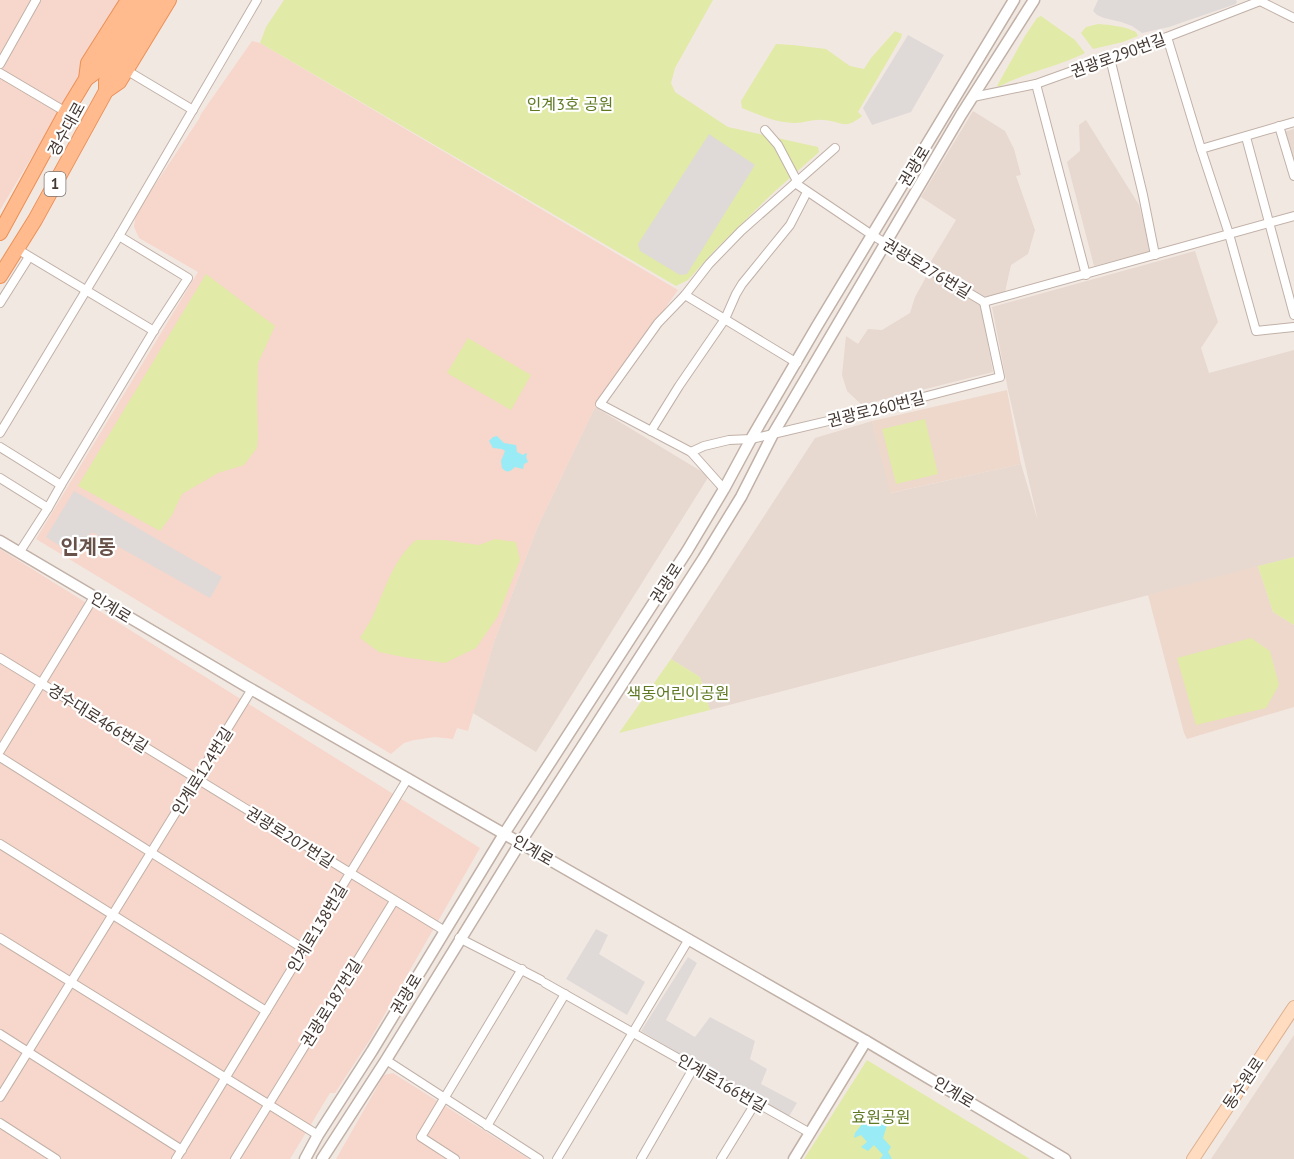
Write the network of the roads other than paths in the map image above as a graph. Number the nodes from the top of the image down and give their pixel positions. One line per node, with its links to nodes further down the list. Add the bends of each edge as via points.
1 (36, 0): 14 (street)
2 (128, 0): 17 (main road, 경수대로, via 88,63)
3 (143, 0): 12 (main road, 1)
4 (156, 0): 12 (main road, 1)
5 (169, 0): 15 (main road, 경수대로)
6 (257, 0): 21 (street)
7 (1014, 0): 36 (street, 권광로)
8 (1034, 0): 20 (street, 권광로)
9 (1259, 0): 10 (street); 11 (street, 권광로290번길)
10 (1294, 18)
11 (1167, 37): 13 (street, 권광로290번길); 28 (street)
12 (120, 47): 17 (main road, 경수대로 / 1); 19 (main road, 경수대로 / 1, via 106,81)
13 (1110, 58): 18 (street, 권광로290번길); 40 (street)
14 (0, 64)
15 (126, 70): 19 (main road, 경수대로, via 119,82); 21 (street)
16 (0, 73): 22 (street)
17 (86, 79): 22 (main road, 경수대로 / 1)
18 (1036, 84): 20 (street, 권광로290번길); 41 (street)
19 (106, 91): 39 (main road, 경수대로 / 1, via 35,220)
20 (973, 97): 38 (street, 권광로)
21 (193, 110): 37 (street)
22 (66, 112): 34 (main road, 경수대로 / 1)
23 (1294, 122): 24 (street)
24 (1279, 126): 26 (street); 29 (street)
25 (765, 130): 30 (street, via 778,145)
26 (1246, 136): 28 (street); 33 (street)
27 (835, 148): 30 (street)
28 (1201, 149): 35 (street)
29 (1294, 176)
30 (796, 182): 31 (street, 권광로276번길); 44 (street, via 741,231)
31 (807, 192): 36 (street, 권광로276번길); 48 (street, via 790,225 742,284)
32 (1294, 216): 33 (street, 권광로276번길)
33 (1269, 223): 35 (street, 권광로276번길); 47 (street)
34 (0, 233)
35 (1229, 234): 40 (street, 권광로276번길); 49 (street, via 1256,332)
36 (873, 235): 38 (street, 권광로276번길); 51 (street, 권광로)
37 (119, 236): 43 (street); 50 (street, via 188,278)
38 (886, 244): 45 (street, 권광로276번길); 54 (street, 권광로)
39 (23, 253): 42 (main road, 경수대로 / 1); 43 (street); 46 (street)
40 (1155, 255): 41 (street, 권광로276번길)
41 (1086, 275): 45 (street, 권광로276번길)
42 (0, 276)
43 (86, 291): 50 (street); 53 (street)
44 (685, 295): 48 (street); 52 (street, via 658,323 600,404)
45 (984, 302): 54 (street, 권광로260번길, via 1000,377)
46 (0, 303)
47 (1294, 315)
48 (725, 319): 51 (street); 52 (street)
49 (1294, 327)
50 (155, 329): 59 (street)
51 (796, 363): 55 (street, 권광로)
52 (651, 431): 57 (street)
53 (0, 433)
54 (773, 434): 55 (street, 권광로260번길); 73 (street, 권광로, via 703,559)
55 (751, 439): 57 (street, 권광로260번길, via 721,442); 60 (street, 권광로)
56 (0, 447): 59 (street)
57 (691, 452): 60 (street)
58 (0, 478): 61 (street)
59 (61, 485): 61 (street)
60 (724, 489): 72 (street, 권광로)
61 (48, 508): 63 (street)
62 (0, 542): 63 (street, 인계로)
63 (19, 553): 64 (street, 인계로)
64 (94, 597): 66 (street); 67 (street, 인계로)
65 (0, 658): 66 (street, 경수대로466번길)
66 (42, 683): 68 (street); 71 (street, 경수대로466번길)
67 (252, 689): 70 (street, 인계로); 71 (street, 인계로124번길)
68 (0, 751)
69 (0, 757): 75 (street)
70 (408, 778): 72 (street, 인계로); 76 (street, 인계로138번길)
71 (197, 779): 75 (street, 인계로124번길); 76 (street, 권광로207번길)
72 (504, 834): 73 (street, 인계로); 79 (street, 권광로)
73 (520, 843): 81 (street, 권광로); 82 (street, 인계로)
74 (0, 844): 78 (street)
75 (151, 852): 78 (street, 인계로124번길); 83 (street)
76 (350, 874): 77 (street, 권광로207번길); 83 (street, 인계로138번길)
77 (394, 901): 79 (street, 권광로207번길); 99 (street, 권광로187번길)
78 (113, 915): 85 (street, 인계로124번길); 88 (street)
79 (444, 931): 103 (street, 권광로)
80 (0, 938): 85 (street)
81 (459, 938): 84 (street, 인계로166번길); 93 (street, 권광로)
82 (689, 939): 89 (street); 91 (street, 인계로)
83 (304, 949): 88 (street, 인계로138번길)
84 (522, 969): 86 (street, 인계로166번길); 97 (street)
85 (71, 982): 92 (street, 인계로124번길); 95 (street)
86 (565, 994): 89 (street, 인계로166번길); 101 (street)
87 (1294, 1007): 117 (main road, 동수원로)
88 (266, 1011): 95 (street, 인계로138번길)
89 (633, 1033): 94 (street, 인계로166번길); 112 (street)
90 (0, 1034): 92 (street)
91 (866, 1041): 102 (street); 116 (street, 인계로)
92 (28, 1052): 96 (street, 인계로124번길); 104 (street)
93 (386, 1060): 97 (street); 109 (street, 권광로)
94 (694, 1067): 98 (street, 인계로166번길); 113 (street)
95 (226, 1078): 99 (street); 104 (street, 인계로138번길)
96 (0, 1097)
97 (444, 1098): 101 (street); 110 (street, via 421,1137)
98 (756, 1102): 102 (street, 인계로166번길); 114 (street)
99 (268, 1104): 103 (street); 107 (street, 권광로187번길)
100 (0, 1124): 105 (street)
101 (487, 1126): 111 (street)
102 (810, 1133): 115 (street)
103 (318, 1135): 108 (street, 권광로)
104 (182, 1150): 106 (street, 인계로138번길)
105 (56, 1159)
106 (176, 1159)
107 (235, 1159)
108 (305, 1159)
109 (322, 1159)
110 (455, 1159)
111 (539, 1159)
112 (557, 1159)
113 (640, 1159)
114 (721, 1159)
115 (794, 1159)
116 (1065, 1159)
117 (1193, 1159)

